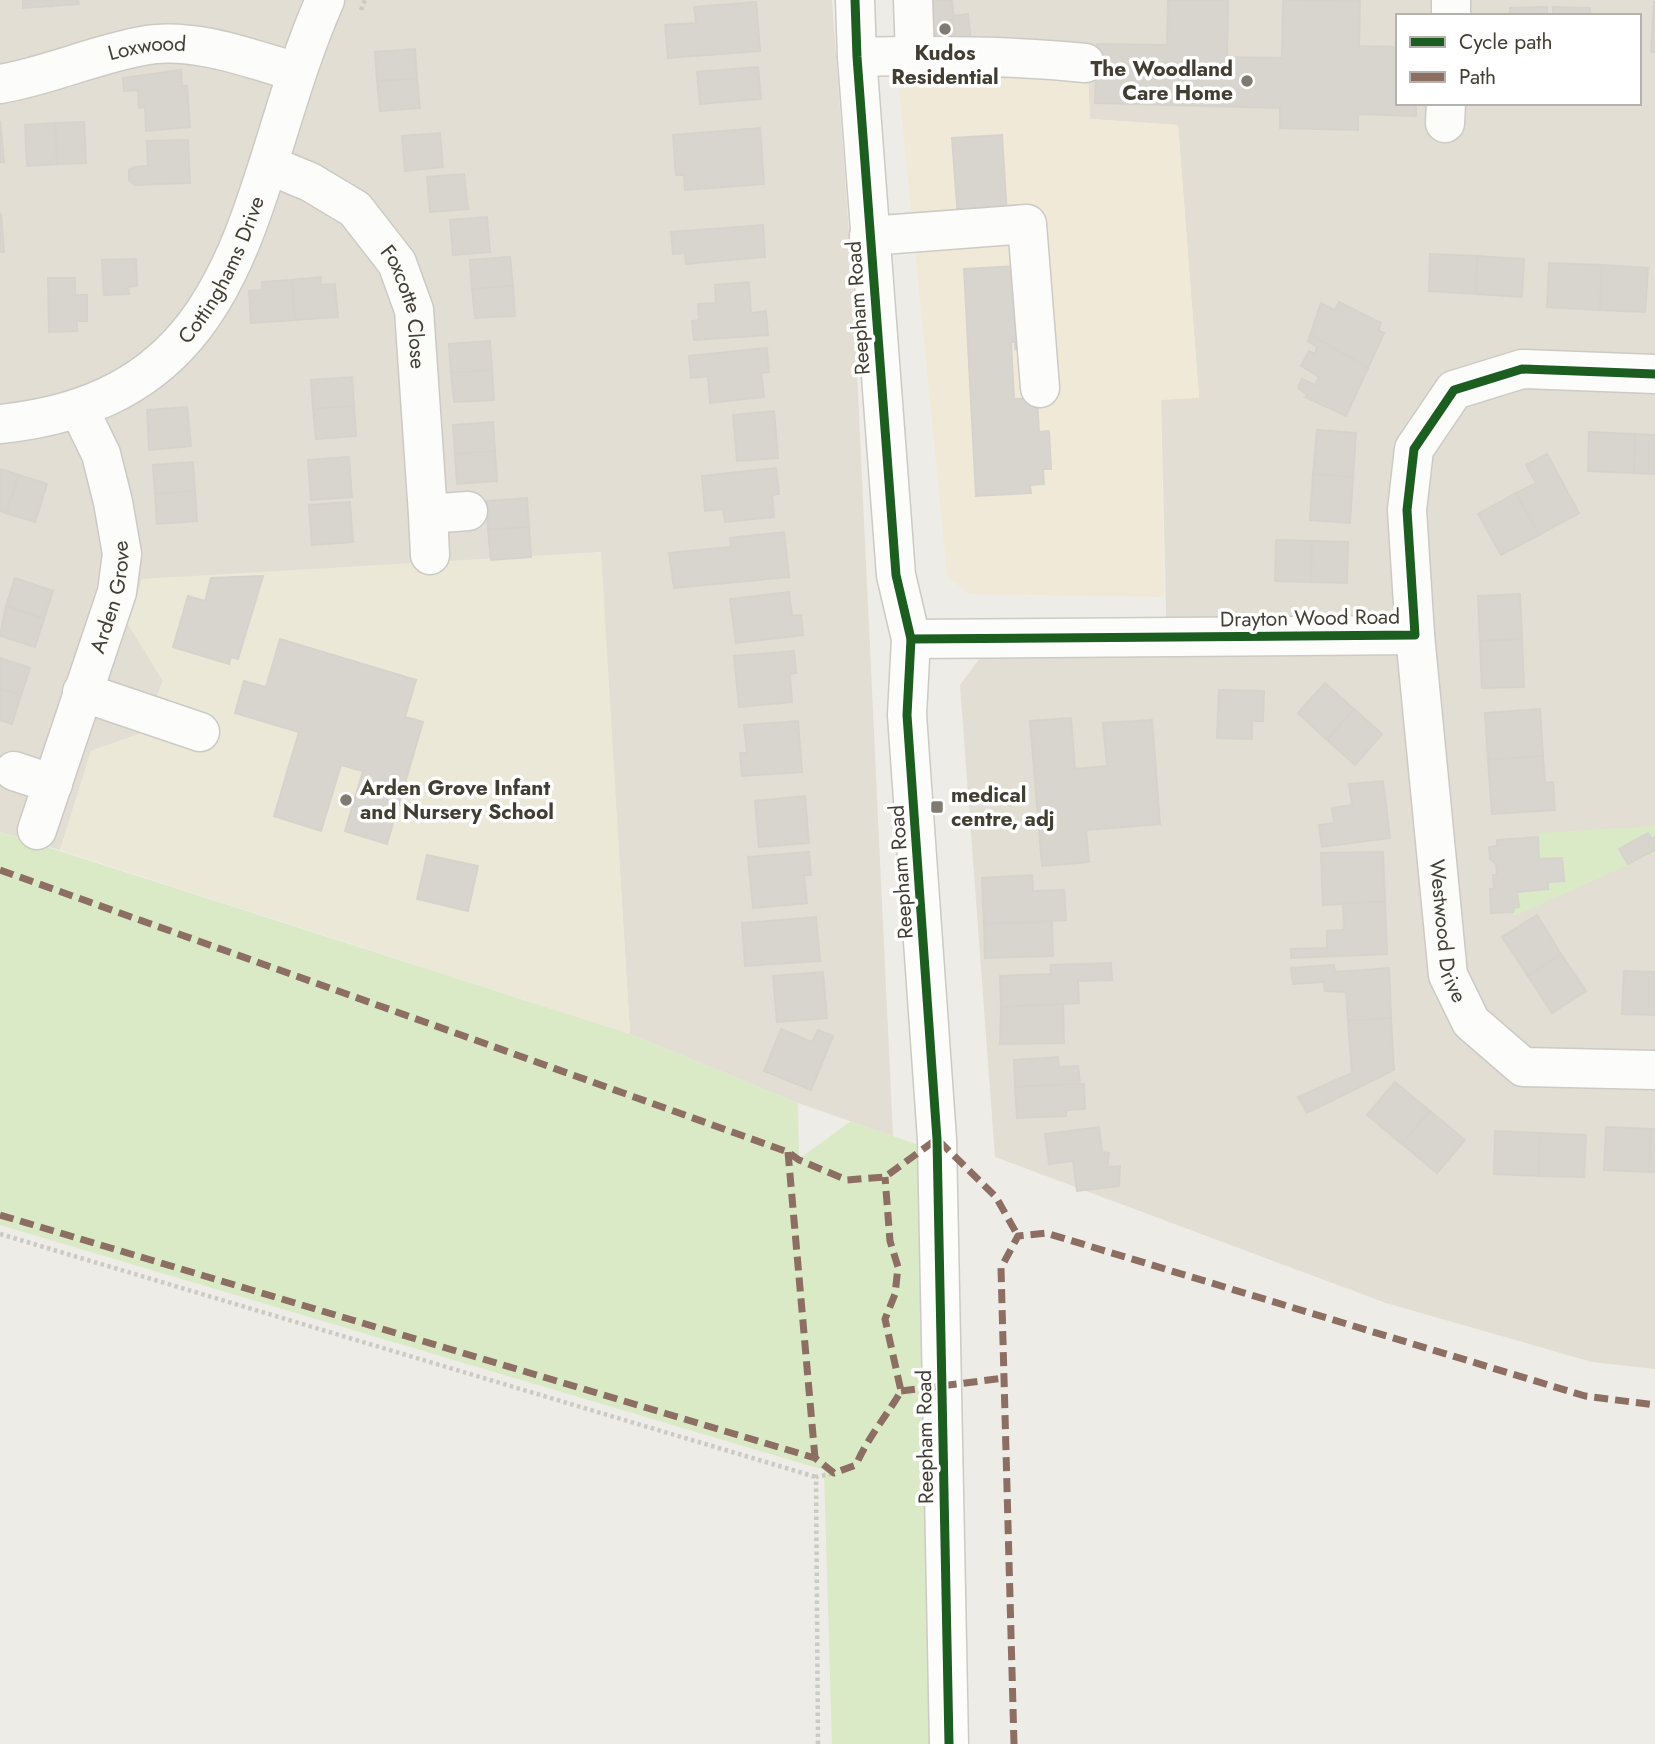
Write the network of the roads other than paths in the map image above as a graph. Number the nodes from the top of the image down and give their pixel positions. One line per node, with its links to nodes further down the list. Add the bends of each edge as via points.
1 (325, 0): 7 (street, Cottinghams Drive)
2 (855, 0): 5 (street, Reepham Road)
3 (913, 0): 4 (street)
4 (915, 55): 5 (street); 6 (street, via 1038,58)
5 (856, 57): 10 (street, Reepham Road)
6 (1085, 64)
7 (296, 72): 8 (street, Loxwood, via 198,46 145,45); 9 (street, Cottinghams Drive)
8 (0, 84)
9 (269, 165): 13 (street, Cottinghams Drive, via 239,249 203,316 168,359 139,380); 16 (street, Foxcotte Close, via 310,182 355,209 397,263 414,310)
10 (869, 236): 12 (street, via 1027,224); 19 (street, Reepham Road, via 896,575)
11 (1655, 374): 18 (street, Drayton Wood Road, via 1522,369 1454,390 1414,449 1406,510)
12 (1040, 388)
13 (79, 409): 14 (street, Cottinghams Drive); 20 (street, Arden Grove, via 101,454 122,554 117,592)
14 (0, 424)
15 (468, 511): 16 (street)
16 (428, 514): 17 (street, Foxcotte Close)
17 (430, 555)
18 (1415, 635): 19 (street, Drayton Wood Road); 25 (street, Westwood Drive, via 1448,975 1471,1022 1523,1067)
19 (911, 639): 26 (street, Reepham Road, via 907,715 937,1139)
20 (82, 692): 21 (street); 23 (street, Arden Grove)
21 (200, 732)
22 (15, 771): 23 (street)
23 (52, 784): 24 (street, Arden Grove)
24 (37, 831)
25 (1655, 1070)
26 (949, 1744)

